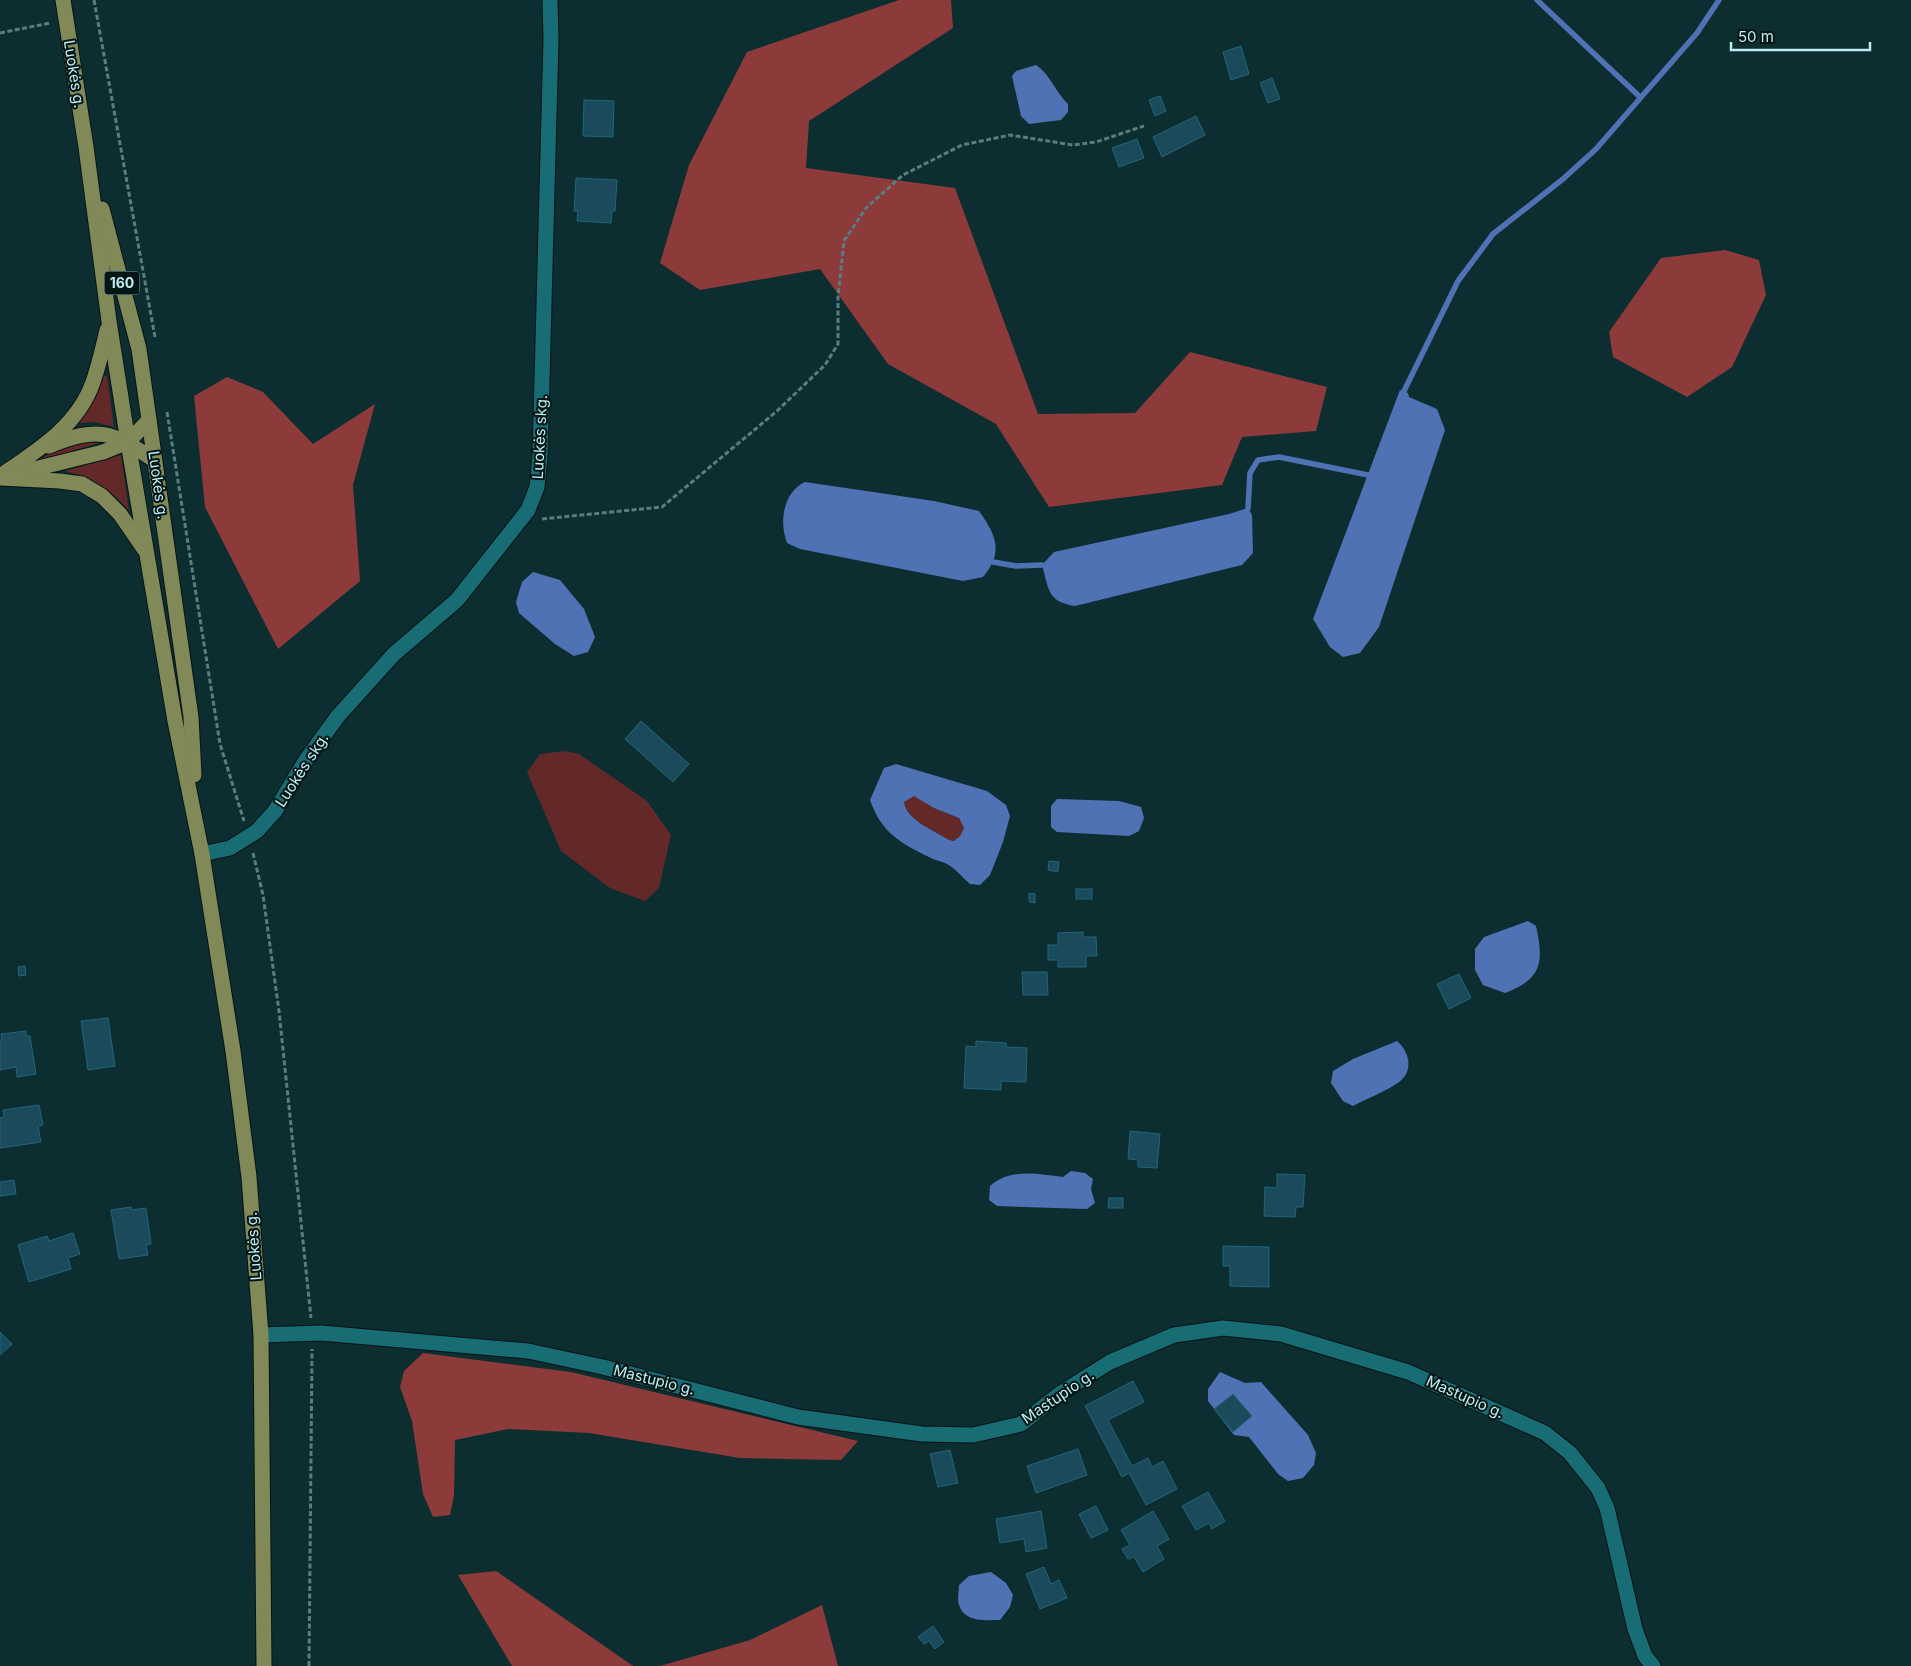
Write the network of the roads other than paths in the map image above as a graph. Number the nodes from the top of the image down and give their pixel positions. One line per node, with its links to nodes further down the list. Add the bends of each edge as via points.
1 (62, 0): 3 (main road, Luokės g. / 160)
2 (550, 0): 12 (street, Luokės skg., via 540,456 537,487 528,510 457,600 394,654 338,716 275,811 257,831 230,848)
3 (86, 147): 4 (main road, Luokės g. / 160); 5 (main road, Luokės g. / 160, via 139,349)
4 (109, 321): 6 (main road, Luokės g.); 7 (main road, 160, via 93,383 83,404 65,427)
5 (149, 420): 6 (main road); 8 (main road, Luokės g.)
6 (128, 442): 7 (main road, 160, via 90,433); 8 (main road, 160); 9 (main road, via 103,452); 10 (main road, Luokės g.)
7 (39, 450): 9 (main road, 160)
8 (154, 460): 11 (main road, Luokės g., via 190,717)
9 (0, 477): 10 (main road, via 82,484 102,496 120,514)
10 (146, 552): 11 (main road, Luokės g.)
11 (197, 829): 12 (main road, Luokės g.)
12 (202, 854): 13 (main road, Luokės g., via 249,1177)
13 (261, 1336): 14 (main road, Luokės g.); 15 (street, Mastupio g., via 321,1334 528,1351 798,1417 922,1434 973,1434 1021,1424 1061,1393 1110,1362 1174,1335 1223,1328 1281,1334 1408,1372 1545,1432 1570,1452 1598,1488 1607,1508 1635,1629 1645,1656)
14 (264, 1666)
15 (1653, 1666)

